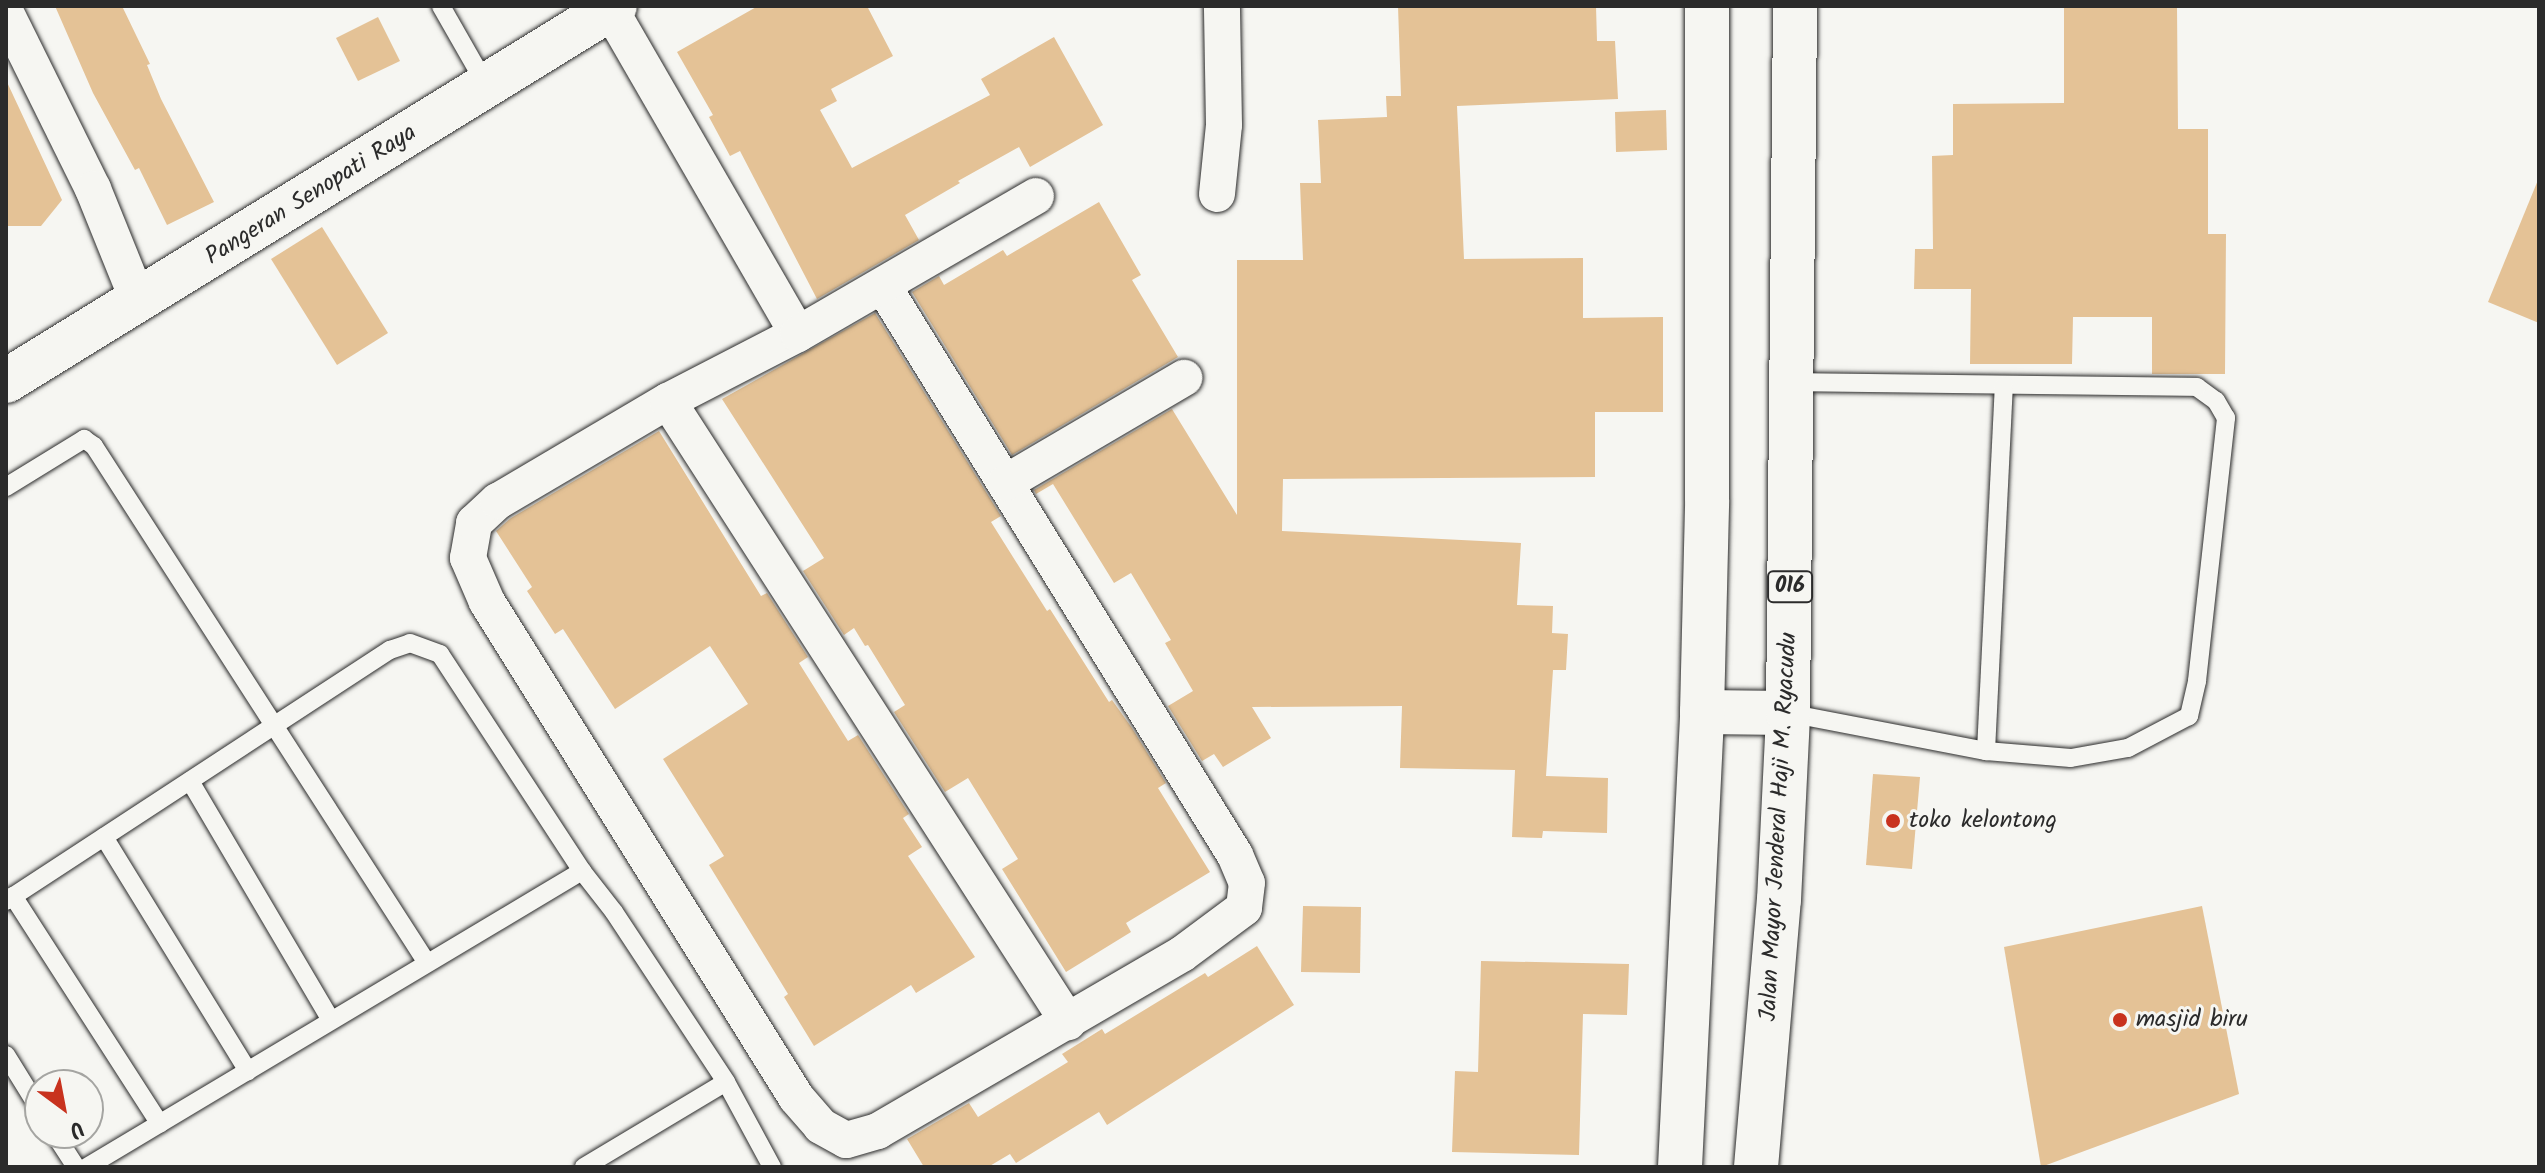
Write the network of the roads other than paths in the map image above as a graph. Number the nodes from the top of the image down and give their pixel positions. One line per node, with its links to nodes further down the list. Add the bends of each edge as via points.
1 (441, 6): 7 (lane)
2 (1222, 6): 8 (street, via 1224,125)
3 (1707, 6): 20 (main road)
4 (1795, 6): 15 (main road, Jalan Mayor Jenderal Haji M. Ryacudu / 016)
5 (612, 8): 7 (main road, Pangeran Senopati Raya); 12 (street)
6 (6, 13): 11 (street, via 93,189)
7 (486, 85): 11 (main road, Pangeran Senopati Raya)
8 (1217, 194)
9 (1036, 196): 10 (street)
10 (883, 286): 12 (street); 18 (street)
11 (139, 303): 14 (main road, Pangeran Senopati Raya)
12 (798, 334): 17 (street)
13 (1184, 378): 18 (street)
14 (6, 381)
15 (1793, 382): 16 (lane); 21 (main road, Jalan Mayor Jenderal Haji M. Ryacudu / 016)
16 (2004, 385): 23 (lane); 23 (lane, via 2197,387 2216,401 2226,418 2189,716 2128,748 2071,758)
17 (668, 401): 30 (street); 30 (street, via 498,501 474,523 468,558 487,602 796,1097 821,1126 846,1140 878,1131)
18 (1005, 483): 30 (street, via 1235,855 1247,883 1244,908 1182,954)
19 (6, 487): 22 (lane, via 84,439 89,441)
20 (1702, 712): 21 (main road); 41 (main road)
21 (1788, 713): 23 (lane); 42 (main road, Jalan Mayor Jenderal Haji M. Ryacudu / 016, via 1779,900)
22 (275, 725): 24 (lane); 26 (lane, via 390,650 410,643 424,645 440,654); 28 (lane)
23 (1986, 751)
24 (190, 781): 25 (lane); 29 (lane)
25 (104, 837): 27 (lane); 32 (lane)
26 (582, 871): 28 (lane); 33 (lane)
27 (10, 899): 35 (lane)
28 (427, 963): 29 (lane)
29 (331, 1020): 32 (lane)
30 (1068, 1022)
31 (6, 1055): 34 (lane)
32 (248, 1071): 35 (lane)
33 (726, 1082): 39 (lane); 40 (lane)
34 (24, 1084)
35 (160, 1124): 38 (lane)
36 (64, 1149): 37 (lane)
37 (76, 1167)
38 (87, 1167)
39 (584, 1167)
40 (772, 1167)
41 (1680, 1167)
42 (1756, 1167)

